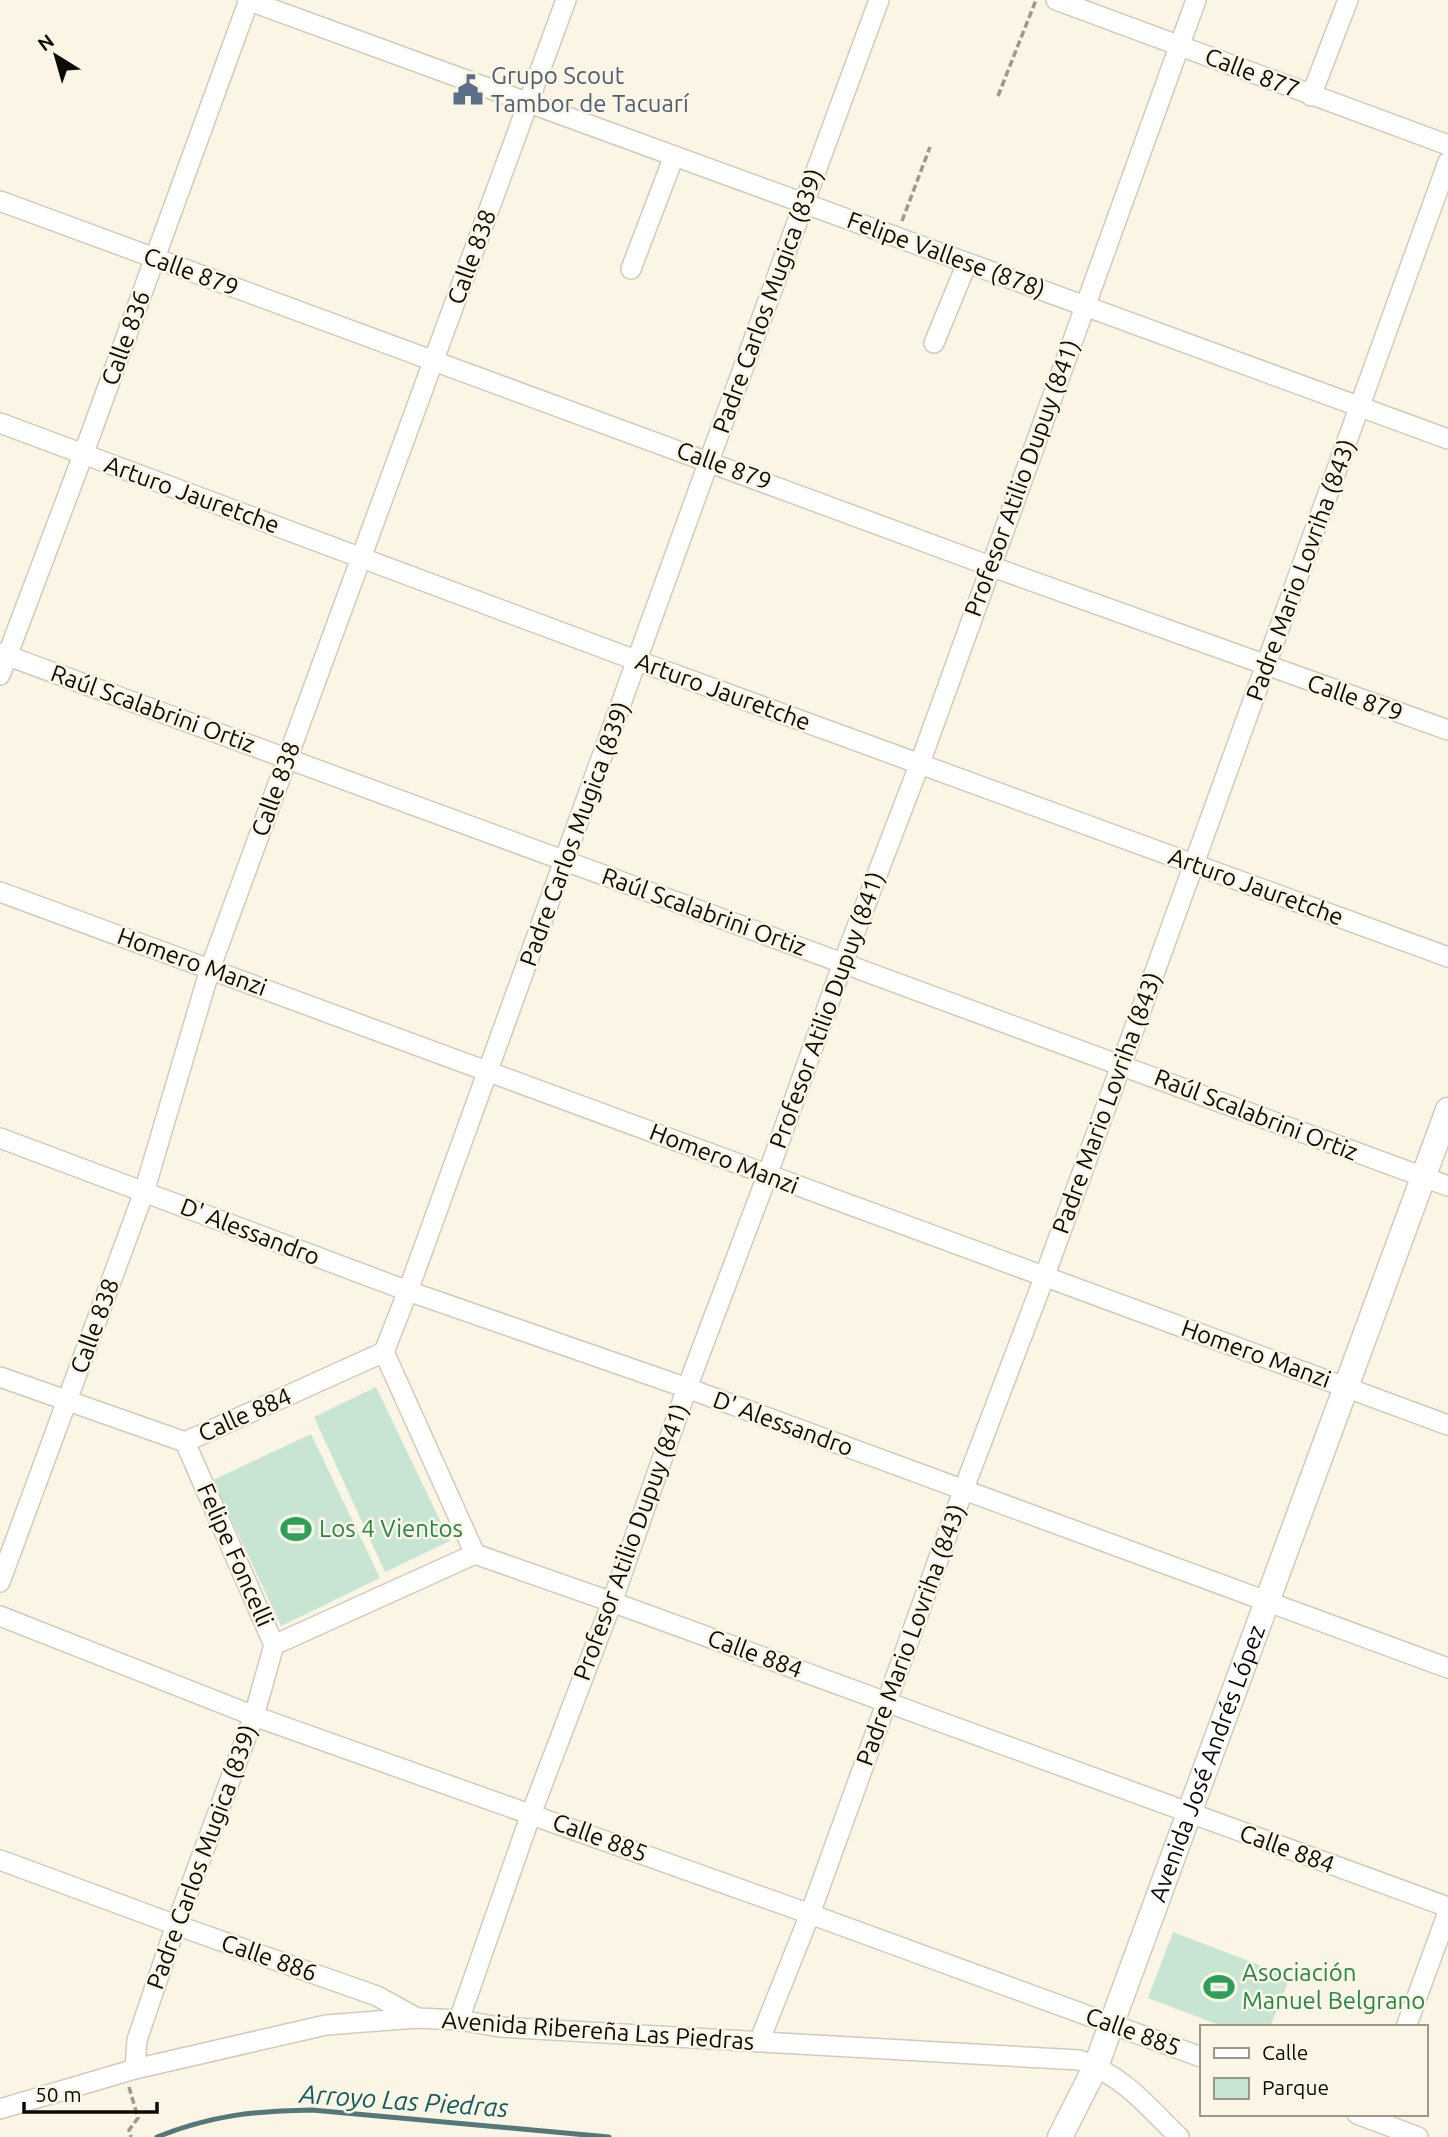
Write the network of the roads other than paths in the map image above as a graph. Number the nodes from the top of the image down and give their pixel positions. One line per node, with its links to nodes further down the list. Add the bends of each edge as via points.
1 (248, 0): 9 (street, Felipe Vallese (878)); 15 (street, Calle 836)
2 (566, 0): 9 (street, Calle 838)
3 (879, 0): 14 (street, Padre Carlos Mugica (839))
4 (1056, 0): 7 (street, Calle 877)
5 (1196, 0): 7 (street, Profesor Atilio Dupuy (841))
6 (1348, 0): 8 (street)
7 (1179, 45): 8 (street, Calle 877); 18 (street, Profesor Atilio Dupuy (841))
8 (1311, 96): 10 (street, Calle 877)
9 (528, 101): 11 (street, Felipe Vallese (878)); 20 (street, Calle 838)
10 (1448, 145)
11 (674, 156): 14 (street, Felipe Vallese (878)); 17 (street)
12 (1448, 162): 21 (street, Padre Mario Lovriha (843))
13 (0, 201): 15 (street, Calle 879)
14 (805, 202): 16 (street, Felipe Vallese (878)); 25 (street, Padre Carlos Mugica (839))
15 (155, 259): 20 (street, Calle 879); 24 (street, Calle 836)
16 (967, 263): 18 (street, Felipe Vallese (878)); 19 (street)
17 (631, 269)
18 (1085, 306): 21 (street, Felipe Vallese (878)); 27 (street, Profesor Atilio Dupuy (841))
19 (934, 343)
20 (434, 360): 25 (street, Calle 879); 26 (street, Calle 838)
21 (1359, 406): 23 (street, Felipe Vallese (878)); 30 (street, Padre Mario Lovriha (843))
22 (0, 423): 24 (street, Arturo Jauretche)
23 (1448, 439)
24 (83, 455): 26 (street, Arturo Jauretche); 28 (street, Calle 836)
25 (709, 461): 27 (street, Calle 879); 29 (street, Padre Carlos Mugica (839))
26 (360, 557): 29 (street, Arturo Jauretche); 33 (street, Calle 838)
27 (990, 566): 30 (street, Calle 879); 34 (street, Profesor Atilio Dupuy (841))
28 (3, 654): 31 (street, Calle 836); 33 (street, Raúl Scalabrini Ortiz)
29 (638, 661): 34 (street, Arturo Jauretche); 35 (street, Padre Carlos Mugica (839))
30 (1267, 667): 32 (street, Calle 879); 36 (street, Padre Mario Lovriha (843))
31 (0, 674)
32 (1448, 730)
33 (286, 758): 35 (street, Raúl Scalabrini Ortiz); 40 (street, Calle 838)
34 (920, 763): 36 (street, Arturo Jauretche); 39 (street, Profesor Atilio Dupuy (841))
35 (565, 861): 39 (street, Raúl Scalabrini Ortiz); 42 (street, Padre Carlos Mugica (839))
36 (1193, 864): 38 (street, Arturo Jauretche); 41 (street, Padre Mario Lovriha (843))
37 (0, 892): 40 (street, Homero Manzi)
38 (1448, 957)
39 (843, 963): 41 (street, Raúl Scalabrini Ortiz); 45 (street, Profesor Atilio Dupuy (841))
40 (210, 970): 42 (street, Homero Manzi); 48 (street, Calle 838)
41 (1122, 1065): 46 (street, Raúl Scalabrini Ortiz); 49 (street, Padre Mario Lovriha (843))
42 (489, 1070): 45 (street, Homero Manzi); 50 (street, Padre Carlos Mugica (839))
43 (1448, 1110): 46 (main road, Avenida José Andrés López)
44 (0, 1138): 48 (street, D' Alessandro)
45 (767, 1176): 49 (street, Homero Manzi); 54 (street, Profesor Atilio Dupuy (841))
46 (1423, 1178): 47 (street, Raúl Scalabrini Ortiz); 53 (main road, Avenida José Andrés López)
47 (1448, 1186)
48 (144, 1192): 50 (street, D' Alessandro); 55 (street, Calle 838)
49 (1044, 1278): 53 (street, Homero Manzi); 58 (street, Padre Mario Lovriha (843))
50 (408, 1291): 51 (street, Padre Carlos Mugica (839)); 54 (street, D' Alessandro)
51 (384, 1352): 57 (street, Calle 884); 59 (street)
52 (0, 1377): 55 (street)
53 (1348, 1387): 56 (street, Homero Manzi); 62 (main road, Avenida José Andrés López)
54 (687, 1388): 58 (street, D' Alessandro); 61 (street, Profesor Atilio Dupuy (841))
55 (66, 1402): 57 (street); 60 (street, Calle 838)
56 (1448, 1425)
57 (185, 1442): 64 (street, Felipe Foncelli)
58 (963, 1491): 62 (street, D' Alessandro); 66 (street, Padre Mario Lovriha (843))
59 (475, 1555): 61 (street, Calle 884); 64 (street, Felipe Foncelli)
60 (0, 1582)
61 (612, 1602): 66 (street, Calle 884); 69 (street, Profesor Atilio Dupuy (841))
62 (1268, 1603): 65 (street, D' Alessandro); 68 (main road, Avenida José Andrés López)
63 (0, 1616): 67 (street, Calle 885)
64 (274, 1645): 67 (street, Padre Carlos Mugica (839))
65 (1448, 1668)
66 (887, 1702): 68 (street, Calle 884); 72 (street, Padre Mario Lovriha (843))
67 (254, 1716): 69 (street, Calle 885); 73 (street, Padre Carlos Mugica (839))
68 (1188, 1813): 71 (street, Calle 884); 76 (main road, Avenida José Andrés López)
69 (531, 1814): 72 (street, Calle 885); 75 (street, Profesor Atilio Dupuy (841))
70 (0, 1860): 73 (street, Calle 886)
71 (1448, 1909): 77 (street)
72 (810, 1914): 76 (street, Calle 885); 78 (street, Padre Mario Lovriha (843))
73 (176, 1926): 74 (street, Calle 886, via 377,1996); 80 (street, Padre Carlos Mugica (839), via 136,2040)
74 (417, 2018): 75 (street, Avenida Ribereña Las Piedras); 80 (street, Avenida Ribereña Las Piedras, via 326,2025)
75 (459, 2020): 78 (street, Avenida Ribereña Las Piedras, via 500,2027)
76 (1112, 2024): 79 (street, Calle 885); 81 (main road, Avenida José Andrés López)
77 (1407, 2025)
78 (759, 2042): 81 (street, Avenida Ribereña Las Piedras, via 1079,2060)
79 (1200, 2057)
80 (130, 2071): 82 (street, Avenida Ribereña Las Piedras)
81 (1091, 2077): 84 (main road, Avenida José Andrés López); 85 (street, Avenida Ribereña Las Piedras, via 1122,2081)
82 (0, 2109)
83 (1367, 2121): 86 (street)
84 (1060, 2137)
85 (1179, 2137)
86 (1418, 2137)

